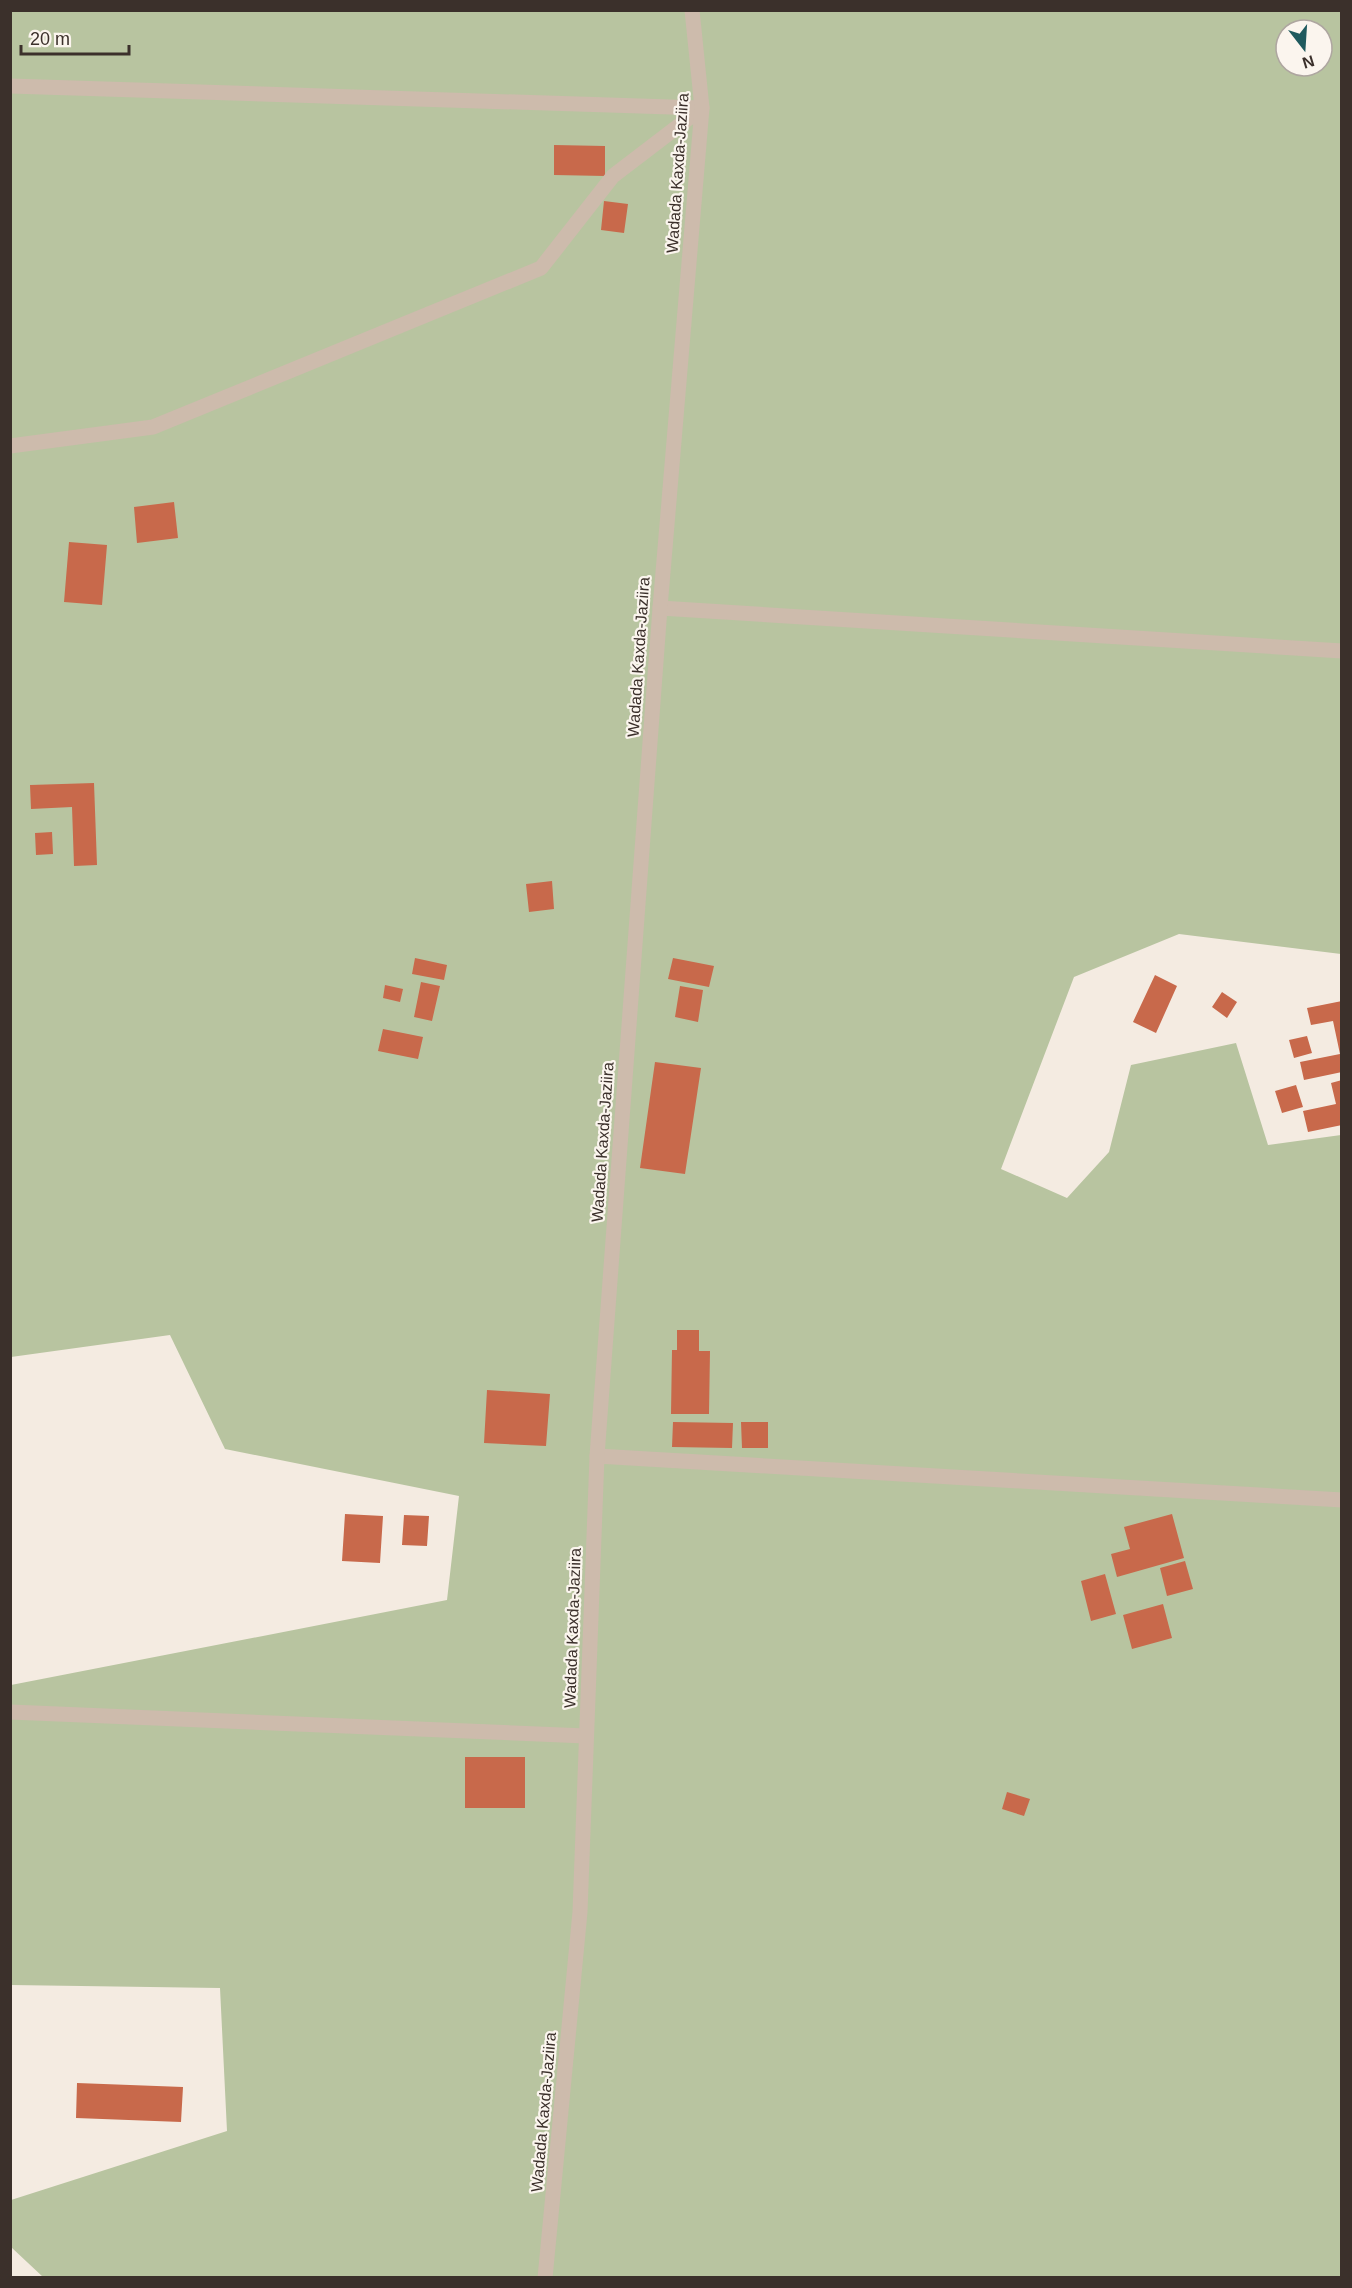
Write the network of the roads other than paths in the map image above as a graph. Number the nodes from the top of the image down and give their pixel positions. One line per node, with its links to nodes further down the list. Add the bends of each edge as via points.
1 (692, 10): 3 (street, Wadada Kaxda-Jaziira)
2 (10, 86): 3 (street)
3 (702, 108): 4 (street, via 613,176 541,268 153,427); 5 (street, Wadada Kaxda-Jaziira)
4 (10, 446)
5 (660, 608): 6 (street); 7 (street, Wadada Kaxda-Jaziira)
6 (1341, 651)
7 (597, 1456): 8 (street); 10 (street, Wadada Kaxda-Jaziira)
8 (1341, 1500)
9 (10, 1712): 10 (street)
10 (586, 1736): 11 (street, Wadada Kaxda-Jaziira, via 580,1912)
11 (545, 2277)

